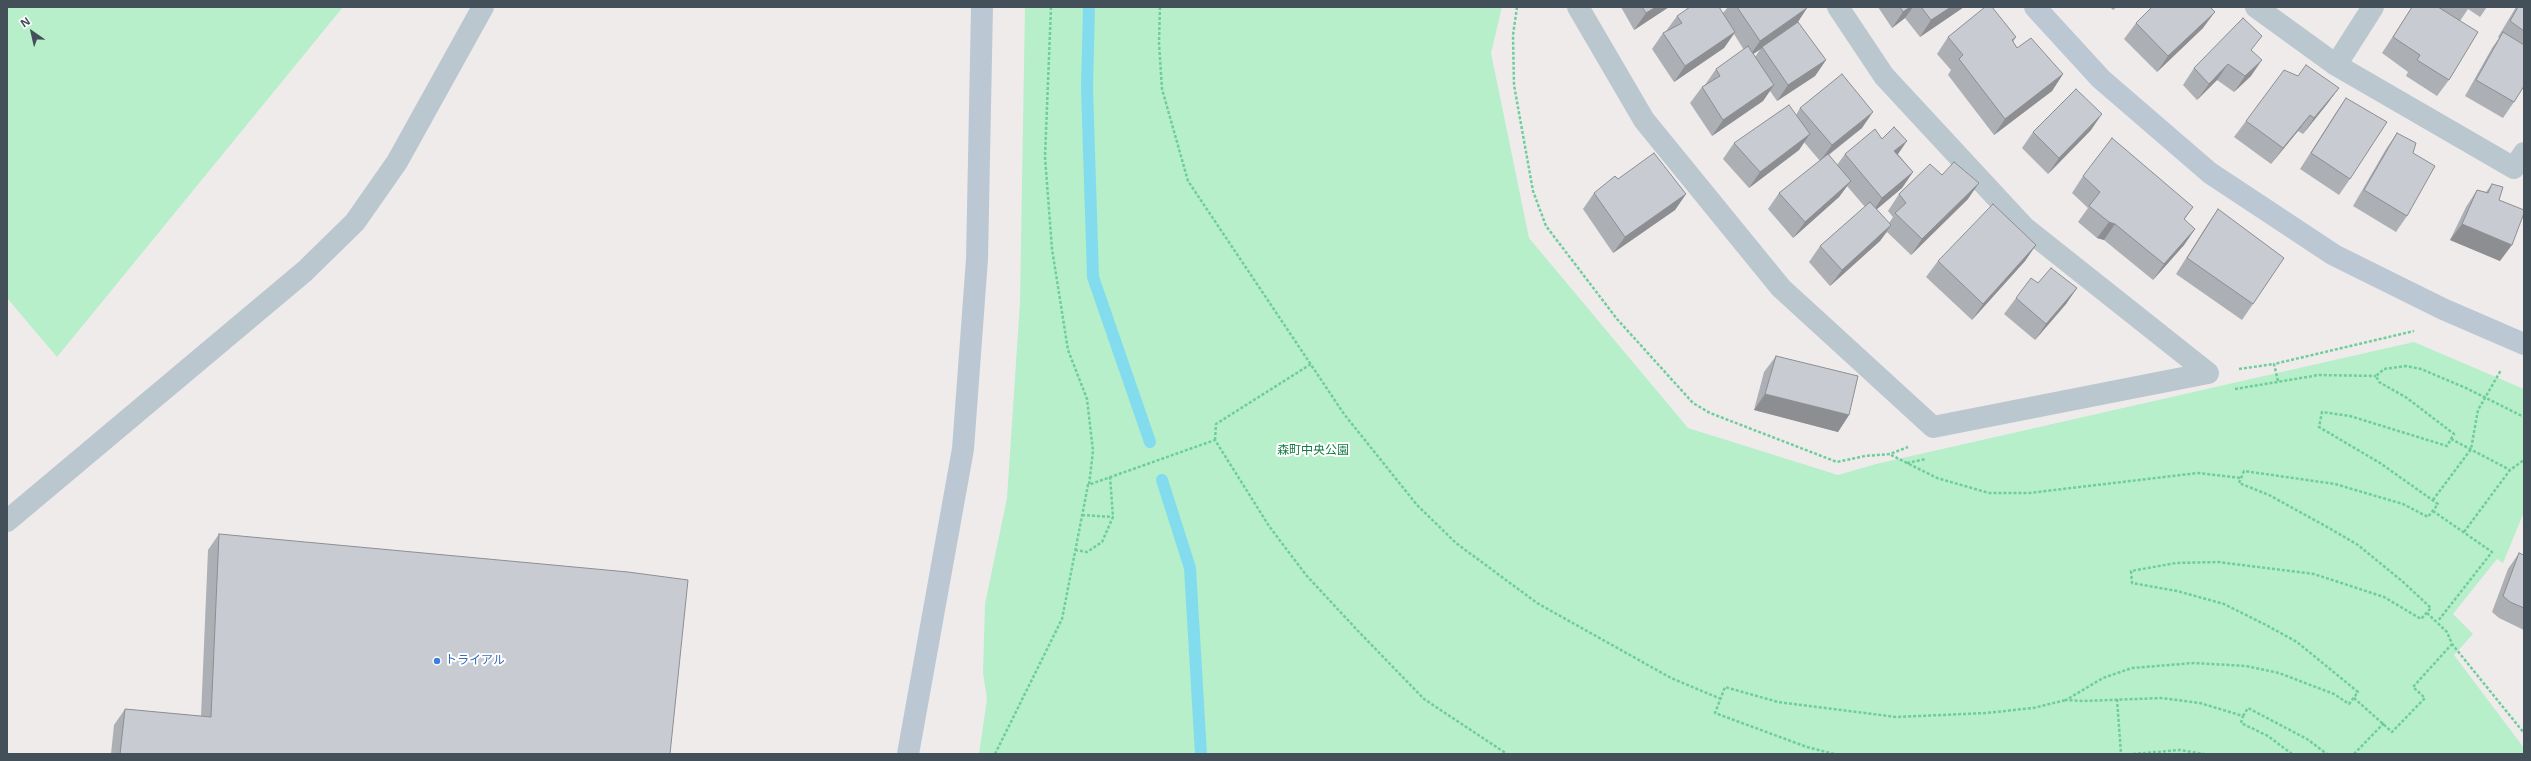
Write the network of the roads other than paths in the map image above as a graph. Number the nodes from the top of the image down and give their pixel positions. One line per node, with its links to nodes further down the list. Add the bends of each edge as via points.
1 (483, 7): 11 (street, via 397,162 355,222 305,271)
2 (982, 7): 12 (street, via 977,259 963,449)
3 (1578, 7): 4 (street, via 1644,120 1781,288 1933,427 2208,373 2024,227 1884,76)
4 (1838, 7)
5 (2035, 7): 10 (street, via 2102,79 2210,173 2334,255 2443,309)
6 (2256, 7): 8 (street)
7 (2373, 7): 8 (street)
8 (2336, 65): 9 (street, via 2514,168)
9 (2524, 153)
10 (2524, 344)
11 (7, 521)
12 (908, 754)

